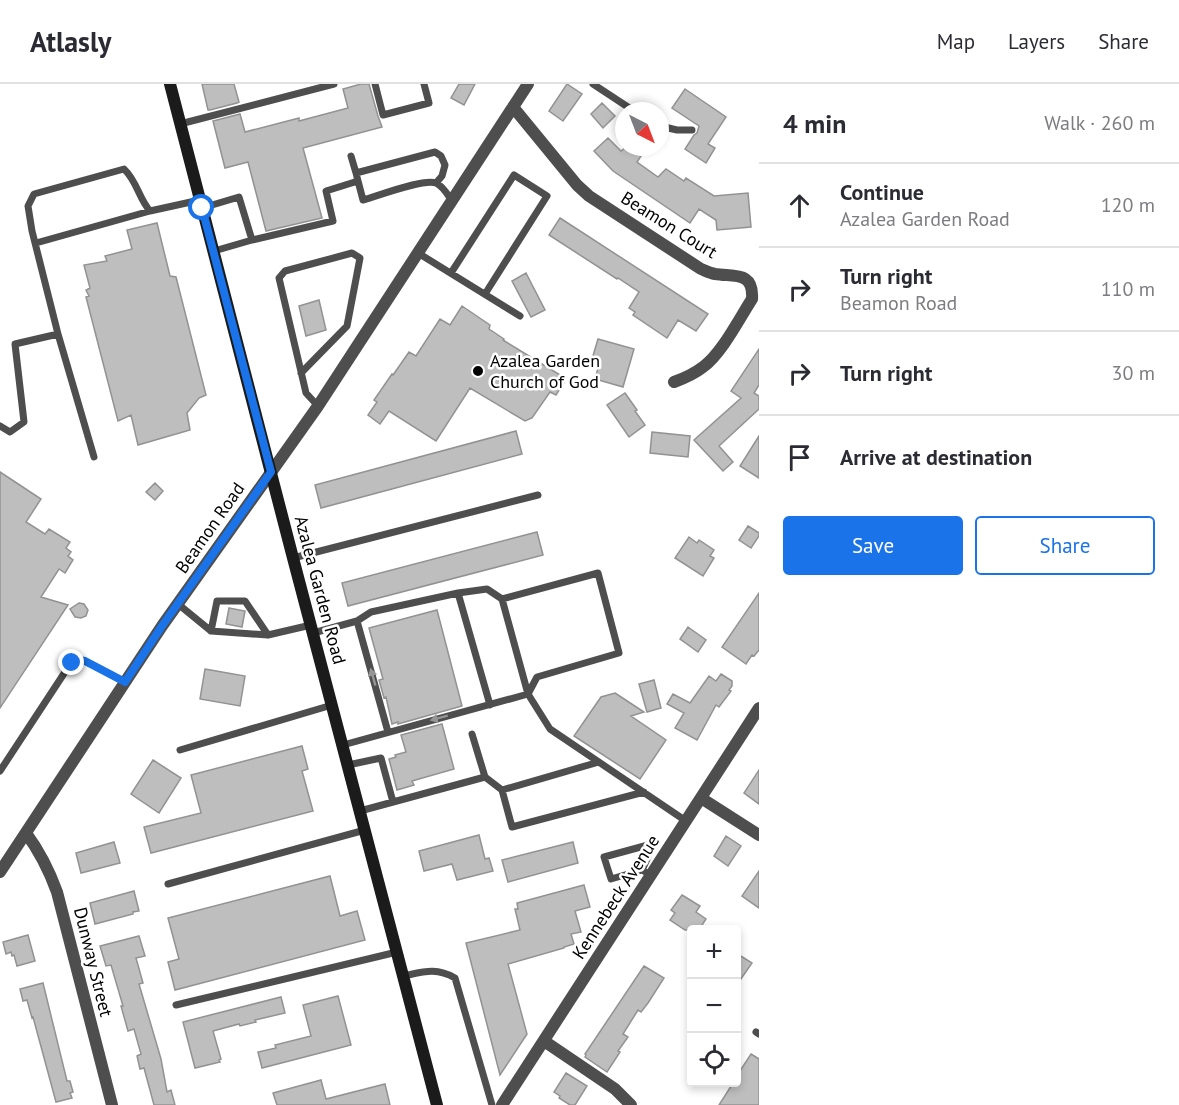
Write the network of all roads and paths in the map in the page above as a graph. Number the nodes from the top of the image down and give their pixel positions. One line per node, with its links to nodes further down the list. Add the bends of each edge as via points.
1 (170, 84): 9 (main road, Azalea Garden Road)
2 (334, 84): 9 (lane)
3 (375, 84): 4 (lane, via 383,115 429,103)
4 (424, 84)
5 (528, 84): 8 (street, Beamon Road)
6 (593, 84): 7 (lane)
7 (620, 102)
8 (513, 107): 16 (street, Beamon Road); 28 (street, Beamon Court, via 589,196 701,269 739,276 750,283 752,299 717,353 691,376)
9 (180, 124): 17 (main road, Azalea Garden Road)
10 (669, 128): 11 (lane)
11 (692, 130)
12 (351, 156): 13 (lane)
13 (356, 173): 14 (lane); 15 (lane, via 435,152 445,165)
14 (358, 181): 15 (lane, via 363,200 422,183); 19 (lane, via 326,191 333,221)
15 (436, 183): 16 (lane)
16 (452, 201): 22 (street, Beamon Road)
17 (201, 204): 18 (lane); 19 (lane, via 238,197); 21 (main road, Azalea Garden Road)
18 (150, 211): 20 (lane); 20 (lane, via 124,170 34,194 28,206)
19 (252, 240): 21 (lane)
20 (36, 243): 26 (lane)
21 (214, 251): 32 (main road, Azalea Garden Road)
22 (418, 253): 23 (lane); 29 (street, Beamon Road)
23 (451, 273): 24 (lane); 24 (lane, via 514,175 547,196)
24 (484, 294): 25 (lane)
25 (520, 316)
26 (58, 334): 30 (lane, via 15,344 24,422 10,432); 31 (lane)
27 (301, 373): 27 (lane, via 279,278 285,271 352,253 360,258 347,326); 29 (lane, via 306,393)
28 (674, 382)
29 (318, 406): 32 (street, Beamon Road)
30 (0, 426)
31 (94, 457)
32 (271, 472): 34 (main road, Azalea Garden Road); 37 (street, Beamon Road)
33 (538, 495): 34 (lane)
34 (293, 558): 39 (main road, Azalea Garden Road)
35 (458, 593): 36 (lane, via 487,589); 38 (lane, via 371,612); 45 (lane)
36 (502, 599): 43 (lane); 43 (lane, via 598,573 619,653 537,677)
37 (178, 604): 40 (lane); 42 (street, Beamon Road)
38 (357, 621): 39 (lane); 47 (lane, one-way to 38)
39 (312, 629): 41 (lane); 44 (main road, Azalea Garden Road)
40 (211, 631): 41 (lane); 41 (lane, via 217,601 245,601)
41 (268, 635)
42 (125, 682): 53 (lane, via 85,661 72,663); 62 (street, Beamon Road)
43 (528, 694): 45 (lane); 51 (lane, via 550,729)
44 (332, 705): 49 (main road, Azalea Garden Road); 50 (lane)
45 (490, 705): 47 (lane, one-way to 47)
46 (759, 708): 57 (street, Kennebeck Avenue)
47 (388, 732): 49 (lane)
48 (472, 734): 54 (lane)
49 (343, 745): 52 (main road, Azalea Garden Road)
50 (180, 750)
51 (600, 762): 55 (lane); 56 (lane)
52 (348, 765): 58 (lane, via 381,758); 59 (main road, Azalea Garden Road)
53 (0, 771)
54 (486, 777): 55 (lane); 58 (lane)
55 (502, 789): 56 (lane, via 512,827)
56 (644, 792): 60 (lane)
57 (701, 798): 60 (street, Kennebeck Avenue); 63 (street)
58 (393, 802): 59 (lane)
59 (360, 811): 61 (main road, Azalea Garden Road)
60 (686, 821): 66 (street, Kennebeck Avenue)
61 (365, 830): 67 (lane); 68 (main road, Azalea Garden Road)
62 (26, 833): 64 (street, Beamon Road); 72 (street, Dunway Street, via 38,848 57,892)
63 (759, 835)
64 (5, 855): 65 (street, Beamon Road)
65 (0, 872)
66 (647, 873): 66 (lane, via 610,879 604,857 648,845); 71 (street, Kennebeck Avenue)
67 (168, 884)
68 (397, 952): 69 (main road, Azalea Garden Road); 70 (lane)
69 (403, 976): 73 (main road, Azalea Garden Road); 74 (lane, via 433,970 454,978)
70 (176, 1005)
71 (544, 1041): 75 (street, Kennebeck Avenue); 76 (street, via 615,1089)
72 (112, 1105)
73 (437, 1105)
74 (492, 1105)
75 (502, 1105)
76 (631, 1105)

